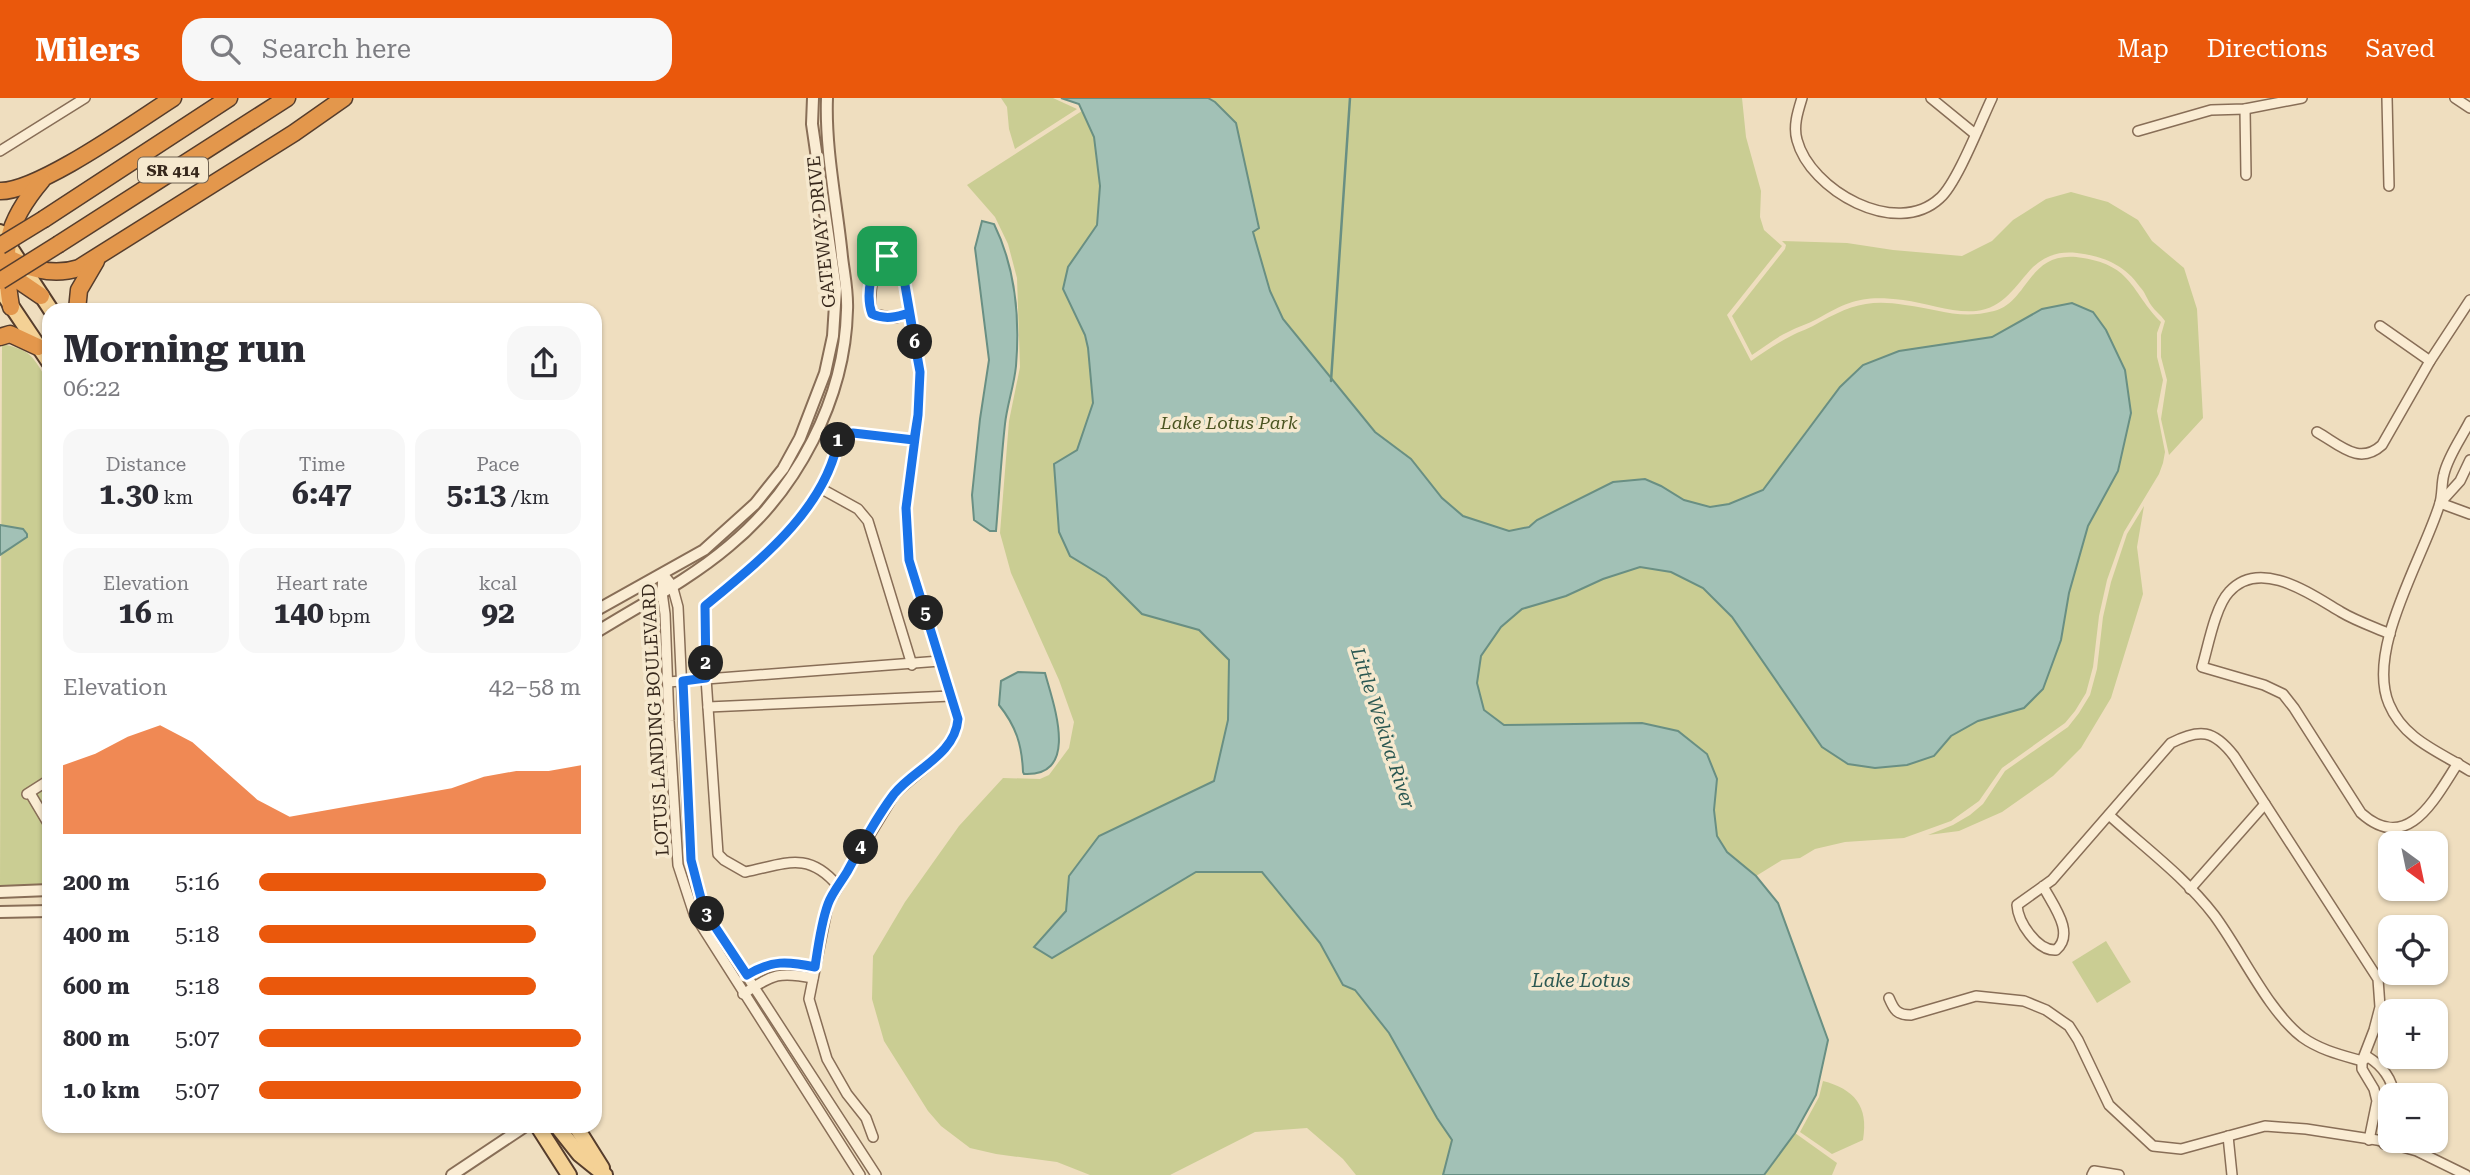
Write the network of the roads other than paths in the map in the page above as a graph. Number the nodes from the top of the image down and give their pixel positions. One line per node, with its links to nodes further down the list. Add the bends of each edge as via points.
1 (85, 98): 18 (street)
2 (173, 98): 20 (highway)
3 (229, 98): 24 (highway, SR 414, bridge, via 44,219)
4 (286, 98): 24 (highway, SR 414, bridge, via 59,244)
5 (344, 98): 23 (highway)
6 (813, 98): 44 (street, GATEWAY DRIVE, via 814,136 836,289 825,373 800,438 755,504 704,550)
7 (827, 98): 45 (street, GATEWAY DRIVE, via 848,310 843,351 824,417 790,479 764,513 729,546)
8 (1802, 98): 17 (street, via 1796,137 1815,173 1868,208 1894,214 1912,213 1941,197)
9 (1931, 98): 17 (street)
10 (1992, 98): 17 (street)
11 (2298, 98): 15 (street)
12 (2387, 98): 21 (street)
13 (2455, 98): 14 (street)
14 (2470, 108)
15 (2245, 109): 16 (street, via 2211,110); 19 (street)
16 (2138, 131)
17 (1975, 134)
18 (0, 151)
19 (2246, 176)
20 (44, 178): 22 (highway, via 17,190); 24 (highway, via 25,201)
21 (2389, 186)
22 (0, 191)
23 (101, 254): 25 (highway, via 67,272); 29 (highway, via 86,274)
24 (2, 257): 25 (highway); 28 (highway); 30 (highway)
25 (20, 264): 28 (main road)
26 (0, 289): 30 (main road)
27 (2470, 300): 36 (street)
28 (46, 303)
29 (78, 303)
30 (11, 307): 34 (main road)
31 (909, 313): 31 (street, via 895,317 872,314 870,294 879,259 897,257 901,262); 39 (street, via 920,372)
32 (2380, 326): 36 (street)
33 (0, 337): 34 (highway, via 10,334)
34 (38, 347): 35 (main road)
35 (42, 352)
36 (2430, 361): 38 (street, via 2373,453 2355,454)
37 (2470, 421): 42 (street, via 2444,472)
38 (2317, 432)
39 (914, 440): 41 (street, via 853,433 839,436); 50 (street, via 906,508 909,560)
40 (2470, 460): 42 (street, via 2460,481)
41 (820, 488): 51 (street, via 858,509 868,521); 52 (street, via 785,535 705,606)
42 (2440, 503): 43 (street); 49 (street)
43 (2470, 514)
44 (663, 574): 45 (street, LOTUS LANDING BOULEVARD); 46 (street, LOTUS LANDING BOULEVARD); 47 (street, GATEWAY DRIVE)
45 (672, 584): 46 (street, GATEWAY DRIVE); 53 (street, LOTUS LANDING BOULEVARD)
46 (662, 592): 48 (street, GATEWAY DRIVE); 54 (street, LOTUS LANDING BOULEVARD)
47 (602, 607)
48 (602, 629)
49 (2390, 634): 57 (street, via 2382,677 2390,705 2409,734); 57 (street, via 2343,614 2296,586 2253,579 2228,592 2202,667 2283,694 2361,813 2382,827 2401,827 2426,813)
50 (940, 662): 51 (street); 55 (street)
51 (912, 665): 52 (street)
52 (706, 678): 53 (street); 56 (street)
53 (683, 681): 54 (street); 72 (street, LOTUS LANDING BOULEVARD, via 691,860 704,910)
54 (668, 682): 75 (street, LOTUS LANDING BOULEVARD, via 678,865 694,914)
55 (951, 696): 56 (street); 63 (street, via 958,719 951,741 894,794)
56 (708, 707): 63 (street, via 718,854 745,872 807,862)
57 (2458, 763): 58 (street)
58 (2470, 771)
59 (42, 785): 61 (street, via 29,793)
60 (2265, 804): 62 (street, via 2221,739 2188,734 2171,743); 65 (street); 79 (street, via 2378,979 2380,1007)
61 (42, 814)
62 (2109, 815): 64 (street); 65 (street)
63 (838, 886): 71 (street, via 828,904)
64 (2043, 886): 64 (street, via 2017,905 2017,913 2036,941 2051,951 2060,947 2065,936)
65 (2190, 889): 79 (street, via 2214,916 2287,1024 2330,1052)
66 (42, 890): 67 (street)
67 (0, 892)
68 (42, 911): 69 (street)
69 (0, 912)
70 (772, 963): 71 (street); 72 (street); 73 (street)
71 (815, 967): 74 (street)
72 (747, 975): 75 (street); 76 (street, LOTUS LANDING BOULEVARD)
73 (775, 975): 74 (street); 76 (street)
74 (813, 978): 86 (street, via 810,999 827,1059 866,1118)
75 (736, 982): 77 (street, LOTUS LANDING BOULEVARD)
76 (755, 986): 77 (street); 94 (street, LOTUS LANDING BOULEVARD)
77 (743, 993): 93 (street, LOTUS LANDING BOULEVARD)
78 (1889, 998): 85 (street, via 1900,1015 1976,996 2024,1001 2069,1026 2109,1105 2153,1146 2181,1149)
79 (2362, 1061): 80 (street, via 2368,1057 2376,1062); 87 (street, via 2378,1101)
80 (2391, 1083)
81 (515, 1133): 90 (street)
82 (542, 1133): 91 (main road)
83 (562, 1133): 92 (main road, via 579,1154)
84 (580, 1133): 92 (main road)
85 (2228, 1136): 87 (street, via 2265,1126); 97 (street)
86 (873, 1137)
87 (2369, 1140): 88 (street)
88 (2378, 1142)
89 (2421, 1153): 98 (street)
90 (452, 1175)
91 (569, 1175)
92 (606, 1175)
93 (860, 1175)
94 (876, 1175)
95 (2092, 1175): 96 (street, via 2094,1171)
96 (2119, 1175)
97 (2232, 1175)
98 (2466, 1175)

